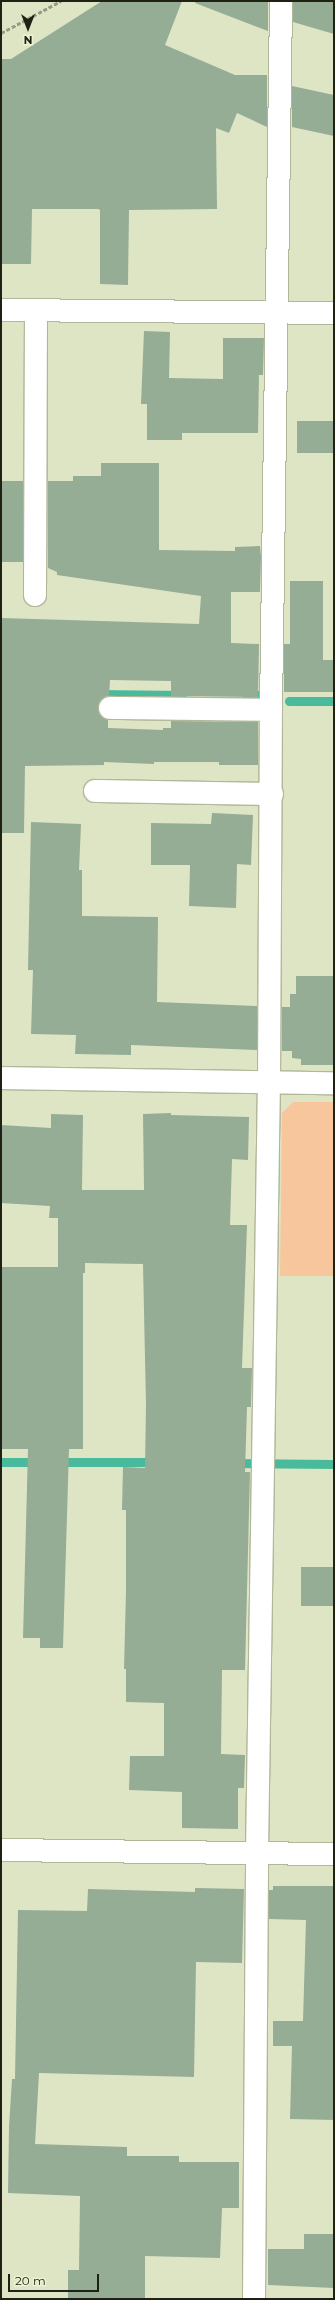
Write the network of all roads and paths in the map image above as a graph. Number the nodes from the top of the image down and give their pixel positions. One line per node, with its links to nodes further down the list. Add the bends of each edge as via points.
1 (61, 1): 3 (path)
2 (281, 1): 6 (street)
3 (1, 32)
4 (1, 310): 5 (street)
5 (36, 310): 6 (street); 8 (street)
6 (277, 313): 7 (street); 10 (street)
7 (334, 313)
8 (35, 595)
9 (110, 708): 10 (street)
10 (271, 710): 12 (street)
11 (95, 791): 12 (street)
12 (272, 794): 14 (street)
13 (1, 1078): 14 (street)
14 (269, 1082): 15 (street); 17 (street)
15 (334, 1083)
16 (1, 1850): 17 (street)
17 (257, 1852): 18 (street); 19 (street)
18 (334, 1854)
19 (254, 2299)

